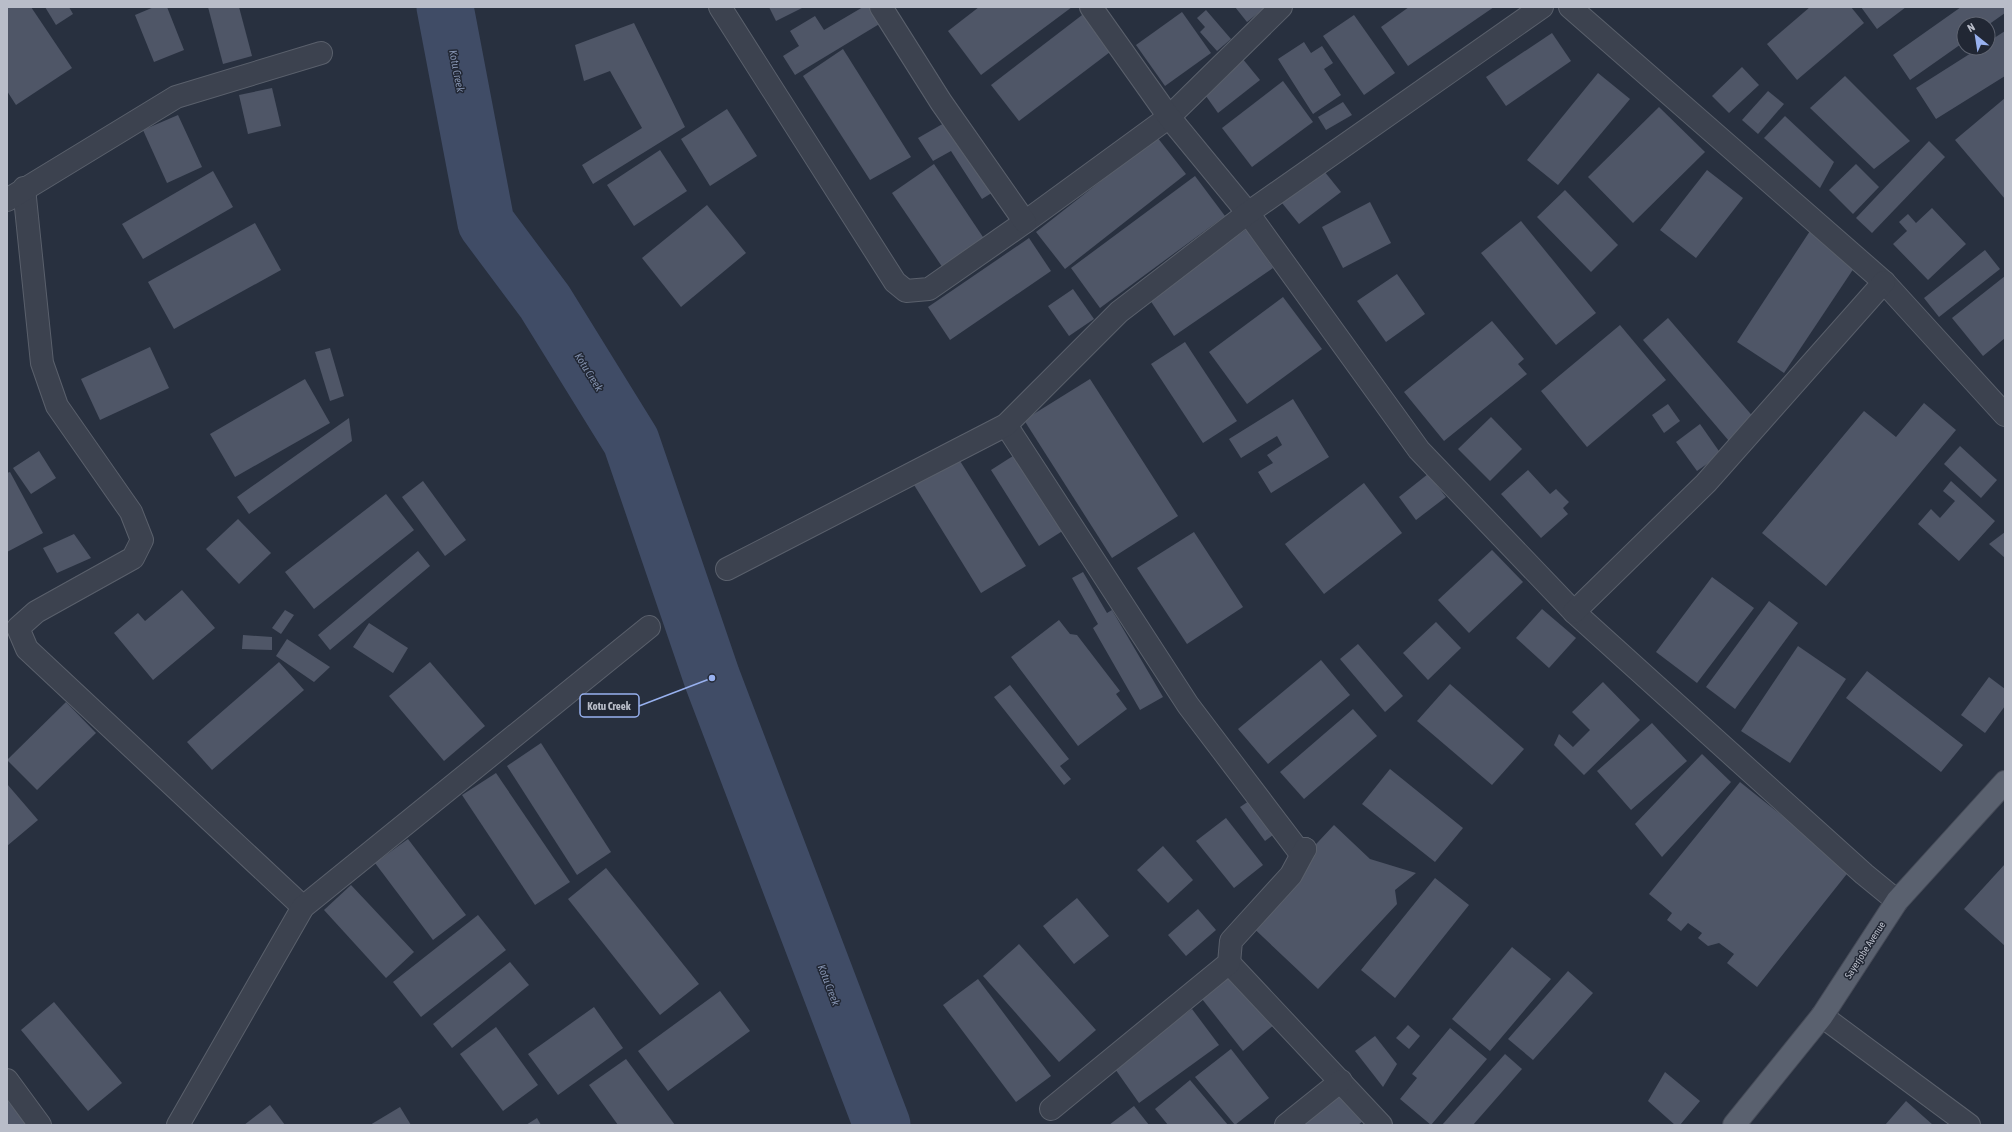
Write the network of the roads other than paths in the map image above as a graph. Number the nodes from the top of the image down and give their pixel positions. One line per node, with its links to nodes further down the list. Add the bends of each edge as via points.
1 (720, 7): 11 (street, via 895,282 906,291 929,289)
2 (881, 7): 11 (street, via 942,102)
3 (1091, 7): 8 (street)
4 (1281, 7): 8 (street)
5 (1542, 7): 10 (street)
6 (1570, 7): 12 (street)
7 (322, 53): 9 (street, via 176,97)
8 (1169, 117): 10 (street); 11 (street)
9 (15, 194): 20 (street, via 42,363 57,406 131,512 142,540 133,558 36,612 18,628 27,649)
10 (1248, 213): 14 (street, via 1119,312); 16 (street, via 1419,450)
11 (1026, 222)
12 (1884, 282): 13 (street); 16 (street, via 1706,483)
13 (2005, 415)
14 (1006, 425): 15 (street); 21 (street, via 1188,705 1298,850 1305,849 1291,875 1231,941)
15 (727, 568)
16 (1574, 612): 19 (street)
17 (649, 627): 20 (street)
18 (2005, 782): 19 (main road, Sayerjobe Avenue)
19 (1897, 901): 22 (main road, Sayerjobe Avenue)
20 (303, 907): 27 (street)
21 (1229, 963): 24 (street); 25 (street)
22 (1822, 1016): 30 (main road, Sayerjobe Avenue); 31 (street)
23 (7, 1080): 26 (street)
24 (1341, 1081): 28 (street); 29 (street)
25 (1051, 1109)
26 (40, 1125)
27 (178, 1125)
28 (1286, 1125)
29 (1381, 1125)
30 (1734, 1125)
31 (1969, 1125)

